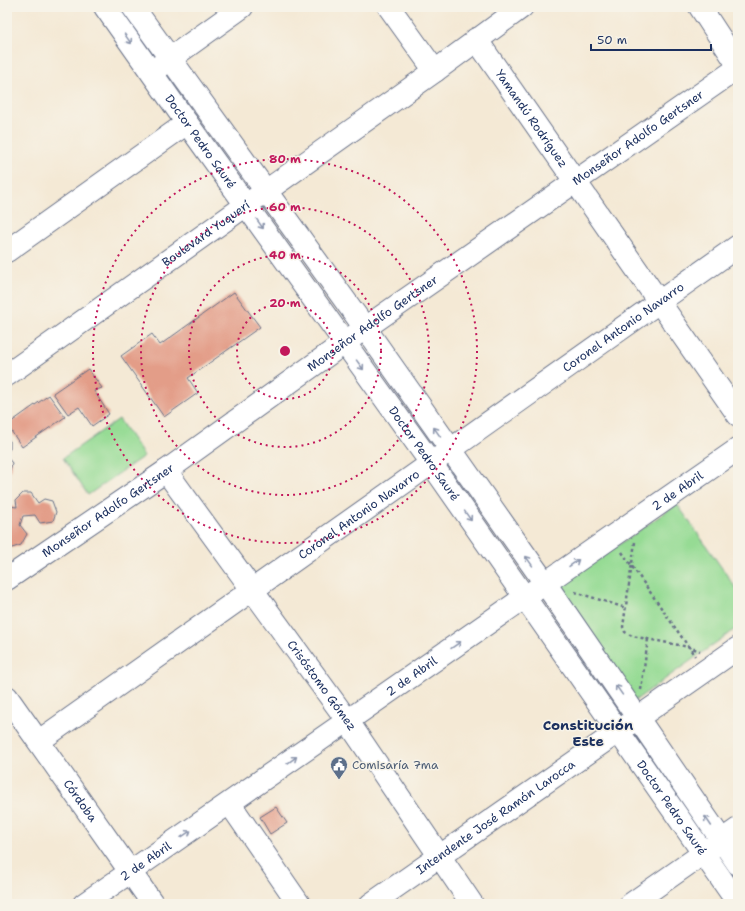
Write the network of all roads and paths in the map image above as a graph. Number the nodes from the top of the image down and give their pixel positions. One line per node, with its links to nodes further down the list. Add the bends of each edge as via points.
1 (105, 7): 11 (street, Doctor Pedro Sauré, one-way to 11)
2 (133, 7): 8 (street, Doctor Pedro Sauré)
3 (242, 7): 8 (street)
4 (389, 7): 12 (street)
5 (522, 7): 7 (street, Boulevard Yuquerí)
6 (700, 7): 9 (street)
7 (476, 39): 12 (street, Boulevard Yuquerí); 14 (street, Yamandú Rodríguez)
8 (170, 60): 11 (street); 15 (street, Doctor Pedro Sauré)
9 (738, 65)
10 (738, 68): 14 (street, Monseñor Adolfo Gertsner)
11 (151, 71): 13 (street, Doctor Pedro Sauré)
12 (435, 71): 15 (street, Boulevard Yuquerí)
13 (187, 123): 16 (street, Doctor Pedro Sauré); 18 (street)
14 (575, 183): 19 (street, Yamandú Rodríguez); 20 (street, Monseñor Adolfo Gertsner)
15 (265, 193): 16 (street, Boulevard Yuquerí); 20 (street, Doctor Pedro Sauré)
16 (246, 205): 21 (street, Doctor Pedro Sauré, one-way to 21); 22 (street, Boulevard Yuquerí)
17 (738, 246): 19 (street, Coronel Antonio Navarro)
18 (7, 250)
19 (659, 302): 23 (street, Yamandú Rodríguez); 25 (street, Coronel Antonio Navarro)
20 (365, 328): 21 (street, Monseñor Adolfo Gertsner); 25 (street, Doctor Pedro Sauré, one-way to 20)
21 (345, 344): 26 (street, Doctor Pedro Sauré, one-way to 26); 27 (street, Monseñor Adolfo Gertsner)
22 (7, 376)
23 (738, 415)
24 (738, 449): 28 (street, 2 de Abril)
25 (450, 450): 26 (street, Coronel Antonio Navarro); 32 (street, Doctor Pedro Sauré, one-way to 25)
26 (431, 463): 33 (street, Coronel Antonio Navarro); 35 (street, Doctor Pedro Sauré, one-way to 35)
27 (166, 471): 31 (street, Monseñor Adolfo Gertsner); 33 (street, Crisóstomo Gómez)
28 (640, 516): 29 (street, 2 de Abril); 30 (path)
29 (611, 537): 30 (path); 32 (street, 2 de Abril, one-way to 29)
30 (631, 566): 36 (path); 38 (path)
31 (7, 579)
32 (545, 583): 35 (street, 2 de Abril); 41 (street, Doctor Pedro Sauré, one-way to 32)
33 (252, 590): 42 (street, Crisóstomo Gómez); 44 (street, Coronel Antonio Navarro)
34 (574, 592): 36 (path)
35 (524, 597): 42 (street, 2 de Abril, one-way to 35); 43 (street, Doctor Pedro Sauré)
36 (626, 608): 37 (path, via 623,627 625,632)
37 (648, 639): 38 (path); 41 (path)
38 (689, 647): 39 (path); 39 (path)
39 (722, 659): 41 (street, Intendente José Ramón Larocca)
40 (7, 697): 44 (street, Córdoba)
41 (638, 718): 43 (street, Intendente José Ramón Larocca); 46 (street, Doctor Pedro Sauré, one-way to 41)
42 (347, 720): 45 (street, 2 de Abril, one-way to 42); 48 (street, Crisóstomo Gómez)
43 (618, 732): 47 (street, Doctor Pedro Sauré); 48 (street, Intendente José Ramón Larocca)
44 (39, 741): 50 (street, Córdoba)
45 (230, 804): 50 (street, 2 de Abril, one-way to 45); 53 (street)
46 (730, 835): 47 (street); 49 (street, Doctor Pedro Sauré)
47 (703, 854): 56 (street); 57 (street, Doctor Pedro Sauré)
48 (440, 857): 54 (street, Intendente José Ramón Larocca); 55 (street, Crisóstomo Gómez)
49 (738, 864)
50 (130, 872): 51 (street, 2 de Abril); 52 (street, Córdoba)
51 (84, 904)
52 (153, 904)
53 (299, 904)
54 (372, 904)
55 (472, 904)
56 (631, 904)
57 (738, 904)

